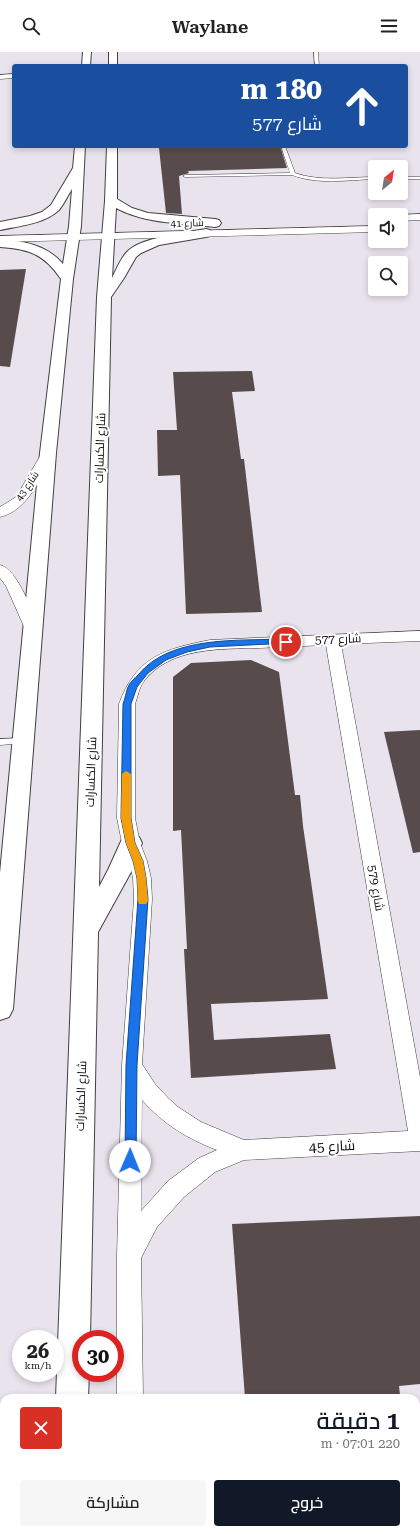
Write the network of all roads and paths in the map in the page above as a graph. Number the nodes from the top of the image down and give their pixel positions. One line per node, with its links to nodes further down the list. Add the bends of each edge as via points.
1 (86, 52): 4 (street)
2 (113, 52): 5 (street)
3 (316, 52): 6 (lane)
4 (86, 64)
5 (113, 64)
6 (317, 64)
7 (12, 76): 8 (street)
8 (0, 77)
9 (80, 148): 12 (street)
10 (112, 148): 18 (street, شارع الكسارات)
11 (284, 148): 13 (lane)
12 (79, 168): 23 (street, via 55,207 46,214); 26 (street)
13 (293, 174): 14 (lane); 15 (lane, via 311,179)
14 (185, 176)
15 (368, 178)
16 (408, 178): 17 (lane)
17 (420, 178)
18 (112, 201): 21 (street, via 147,216); 25 (street, شارع الكسارات)
19 (420, 217): 20 (street)
20 (408, 218)
21 (220, 223): 22 (street, شارع 41)
22 (146, 225)
23 (0, 227): 24 (street)
24 (36, 227)
25 (109, 228): 26 (street, شارع 41); 28 (street, شارع 41); 32 (street, شارع الكسارات)
26 (73, 229): 29 (street, شارع 41); 31 (street)
27 (368, 229): 28 (street, شارع 41)
28 (206, 233): 32 (street, via 156,242 137,250 131,255)
29 (0, 239)
30 (0, 243): 31 (street, via 22,246 45,254 53,260)
31 (67, 279): 33 (street)
32 (104, 297): 42 (street, شارع الكسارات)
33 (48, 453): 34 (street, شارع 43, via 21,498); 36 (street)
34 (0, 514)
35 (0, 569): 36 (street, via 13,585)
36 (33, 631): 39 (street)
37 (420, 636): 38 (street, شارع 577)
38 (332, 640): 41 (street, شارع 577, via 210,645 185,650 163,659 145,671 133,686 127,704 126,818); 45 (street, شارع 579)
39 (23, 741): 40 (lane); 43 (street)
40 (0, 742)
41 (131, 843): 42 (street, via 119,872); 44 (street, via 142,878 143,899)
42 (86, 930): 49 (street, شارع الكسارات)
43 (0, 1009)
44 (132, 1065): 47 (street, شارع 45, via 150,1094 176,1118 207,1138); 48 (street)
45 (420, 1137)
46 (420, 1141): 47 (street, شارع 45)
47 (244, 1150): 48 (street, شارع 45, via 208,1165 176,1189 149,1219)
48 (129, 1256): 50 (street)
49 (72, 1394)
50 (130, 1394)

